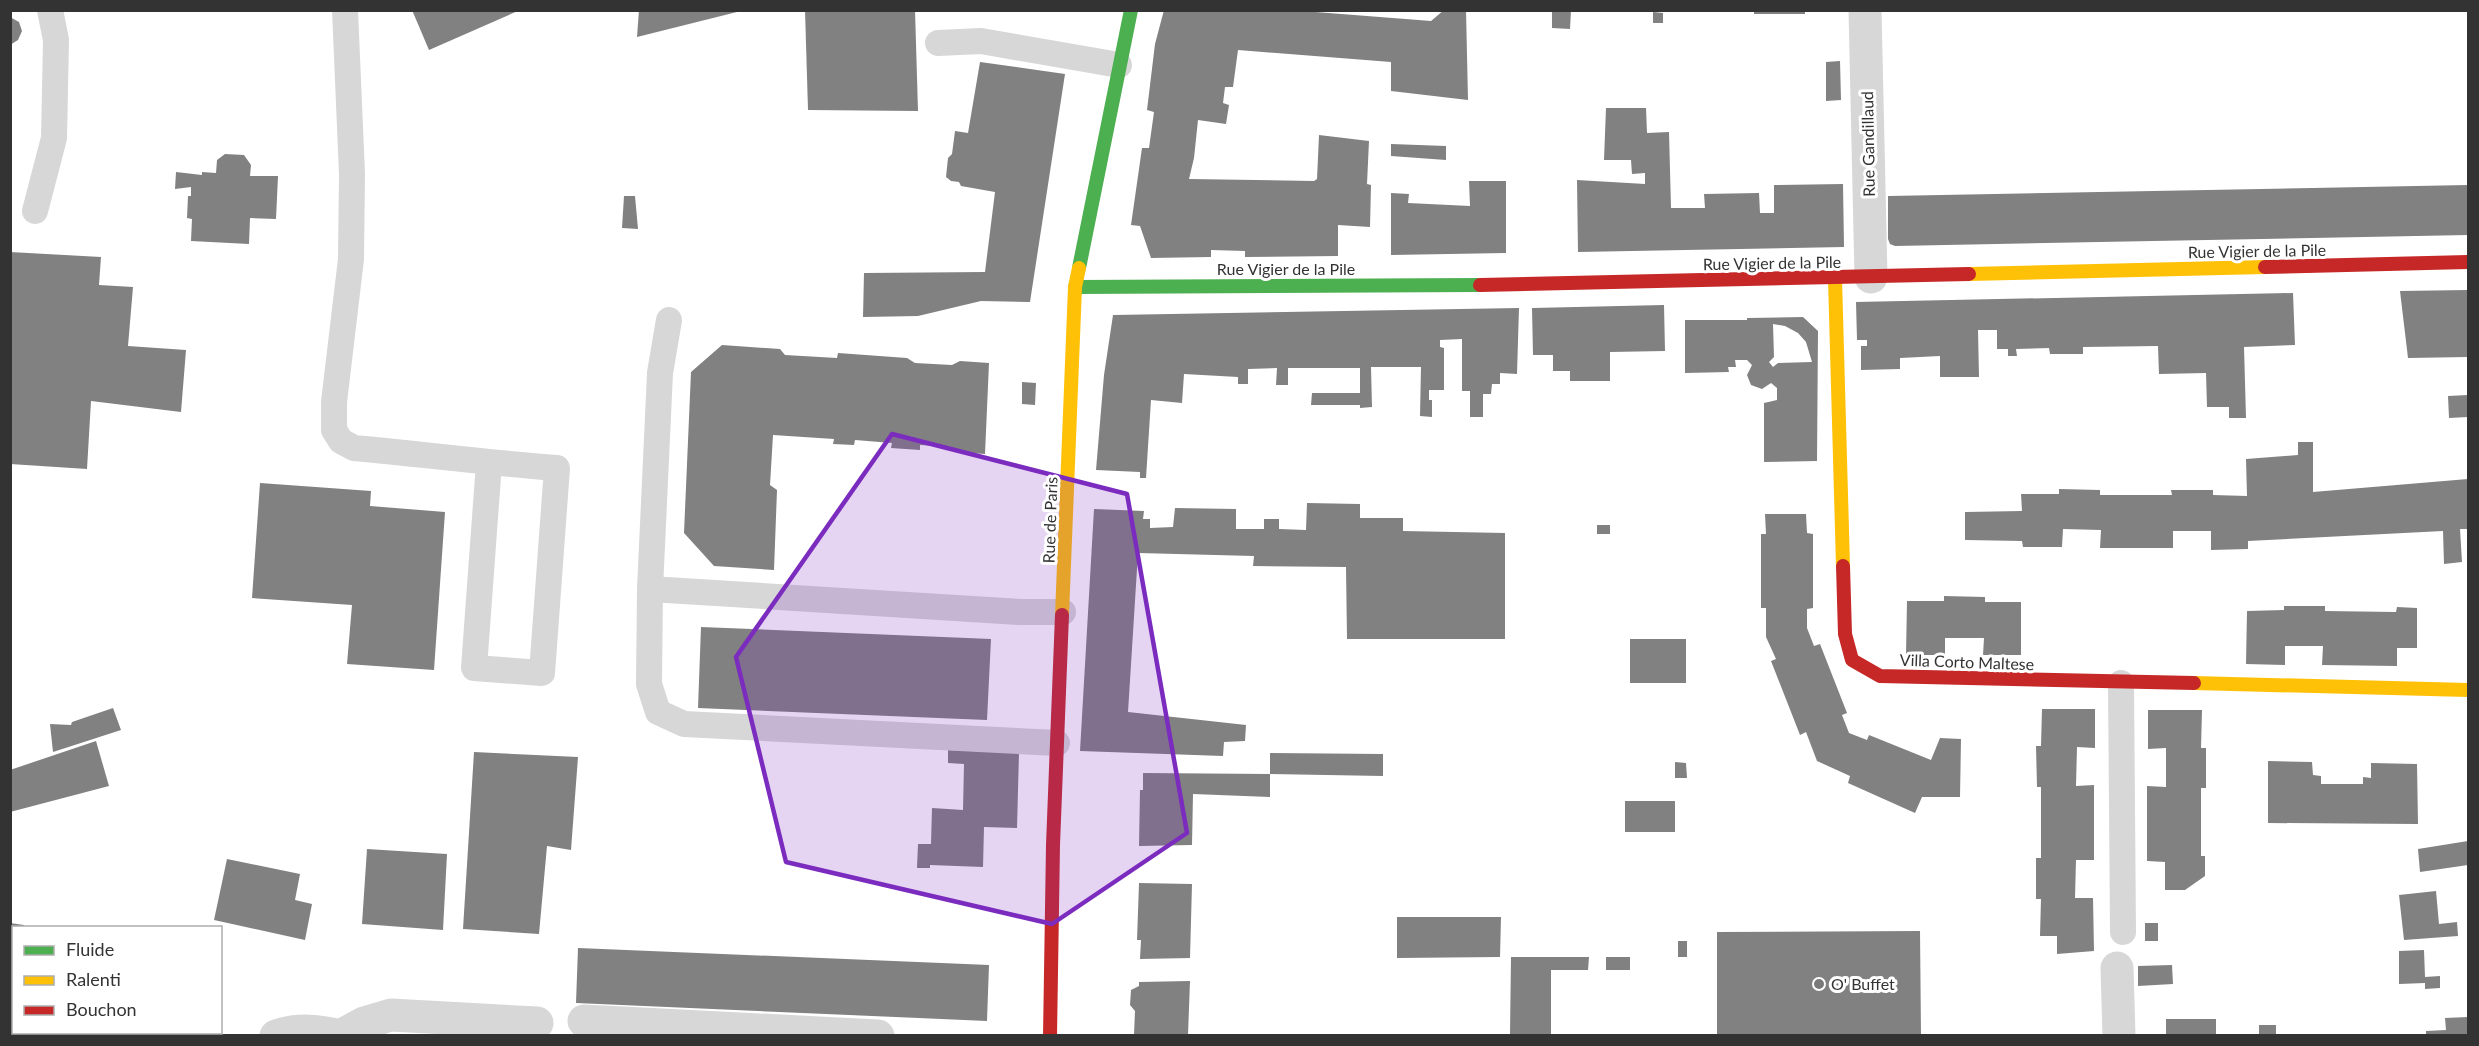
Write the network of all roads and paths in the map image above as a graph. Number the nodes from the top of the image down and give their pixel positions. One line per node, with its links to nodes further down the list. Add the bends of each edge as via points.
1 (50, 10): 7 (lane, via 56,40 54,138)
2 (345, 10): 13 (lane, via 352,174 351,258 334,430 341,441 354,448)
3 (1131, 10): 6 (street, Rue de Paris)
4 (1865, 10): 9 (street, Rue Gandillaud)
5 (938, 43): 6 (lane, via 981,41)
6 (1119, 65): 11 (street, Rue de Paris)
7 (35, 211)
8 (2469, 262): 9 (street, Rue Vigier de la Pile)
9 (1871, 277): 10 (street, Rue Vigier de la Pile)
10 (1835, 278): 11 (street, Rue Vigier de la Pile, via 1503,285); 16 (street, Villa Corto Maltese, via 1845,634 1852,660 1880,676)
11 (1075, 287): 15 (street, Rue de Paris)
12 (669, 320): 14 (lane, via 660,373)
13 (489, 463): 13 (lane, via 557,468 542,673 474,668)
14 (650, 589): 15 (lane); 18 (lane, via 649,684 658,712 684,724)
15 (1063, 612): 18 (street, Rue de Paris)
16 (2121, 683): 17 (street, Villa Corto Maltese); 19 (lane)
17 (2469, 690)
18 (1057, 743): 26 (street, Rue de Paris)
19 (2123, 932)
20 (2117, 968): 27 (street)
21 (584, 1022): 25 (street)
22 (537, 1023): 24 (street, via 391,1015)
23 (276, 1035): 24 (street, via 313,1030)
24 (342, 1035)
25 (878, 1035)
26 (1050, 1035)
27 (2119, 1035)

